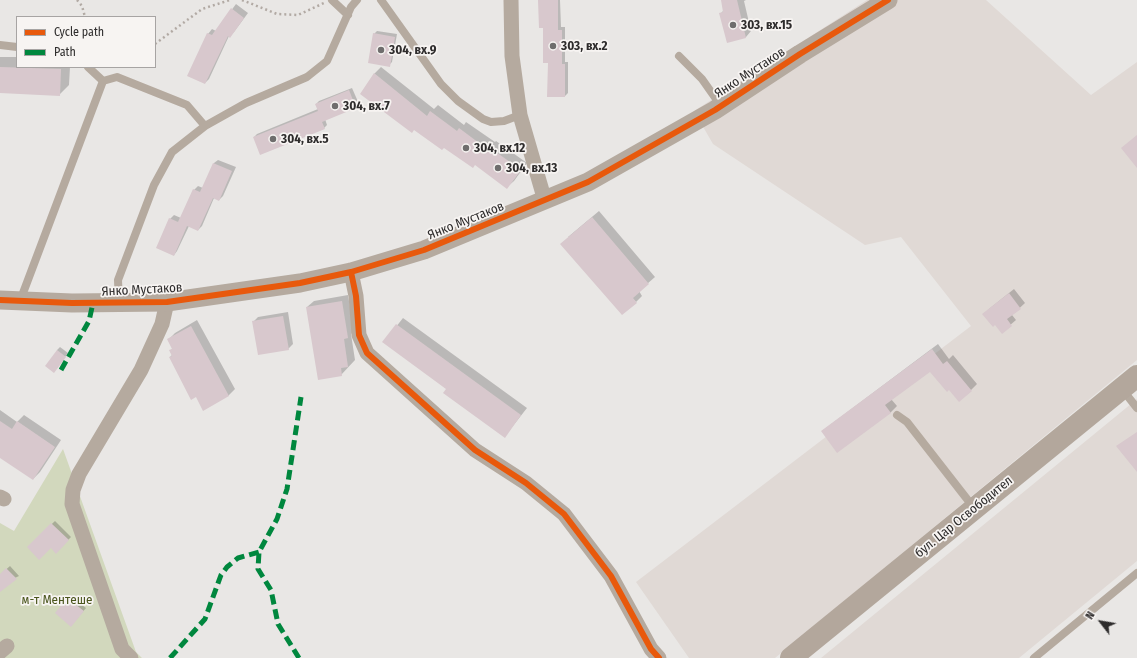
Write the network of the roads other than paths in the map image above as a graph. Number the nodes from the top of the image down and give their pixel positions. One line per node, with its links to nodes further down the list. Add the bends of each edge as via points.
1 (332, 0): 6 (lane)
2 (357, 0): 6 (lane)
3 (381, 0): 13 (lane, via 441,84 458,101 491,122 504,121)
4 (511, 0): 13 (street, via 512,56)
5 (888, 0): 12 (street, Янко Мустаков)
6 (348, 15): 14 (lane, via 327,60 308,77 246,103)
7 (0, 45): 8 (lane)
8 (16, 47)
9 (679, 56): 12 (lane, via 702,79)
10 (89, 68): 11 (lane)
11 (103, 81): 14 (lane, via 117,77 187,105); 18 (lane)
12 (721, 106): 15 (street, Янко Мустаков, via 628,161)
13 (520, 115): 15 (street)
14 (205, 126): 20 (lane, via 172,152 154,185 118,280)
15 (545, 201): 16 (street, Янко Мустаков, via 424,250)
16 (350, 272): 19 (street, Янко Мустаков, via 300,283); 27 (street, via 356,296 359,335 367,353 475,450 526,483 564,514 611,576 651,649)
17 (0, 300): 18 (street, Янко Мустаков)
18 (20, 301): 20 (street, Янко Мустаков)
19 (167, 302): 20 (street, Янко Мустаков); 26 (street, via 162,324 141,370 79,474 73,490 72,504 122,649)
20 (119, 303)
21 (1129, 382): 22 (lane); 24 (main road, бул. Цар Освободител)
22 (1137, 408)
23 (897, 415): 24 (lane, via 907,422)
24 (975, 509): 28 (main road, бул. Цар Освободител)
25 (1137, 573): 29 (lane)
26 (131, 658)
27 (659, 658)
28 (791, 658)
29 (1034, 658)

